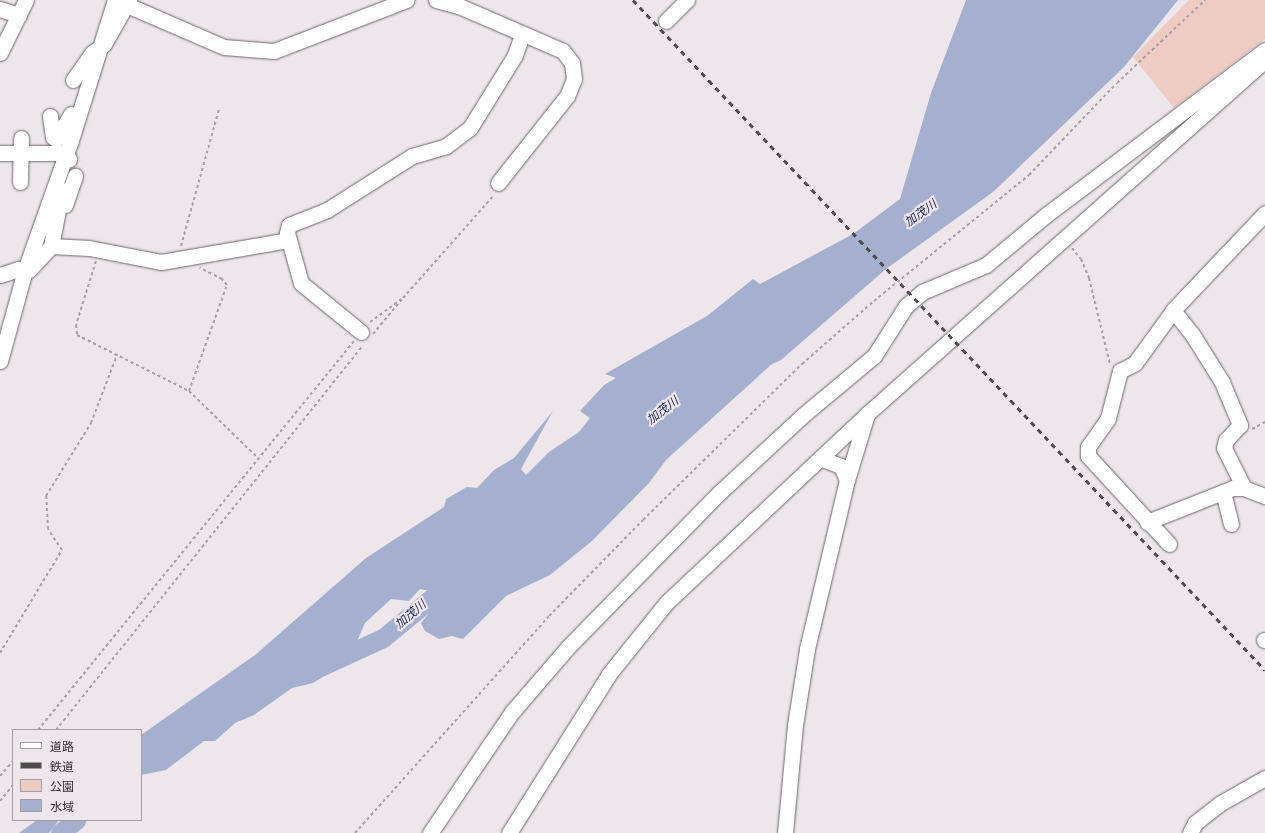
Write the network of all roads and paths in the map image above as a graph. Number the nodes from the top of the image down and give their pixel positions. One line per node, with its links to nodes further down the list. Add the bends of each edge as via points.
1 (26, 0): 8 (street)
2 (406, 0): 6 (street, via 274,51 224,47)
3 (436, 0): 10 (street, via 459,6)
4 (687, 0): 9 (street)
5 (1205, 0): 58 (path, via 1117,83 1029,175 874,301 802,364 549,616)
6 (124, 2): 11 (street)
7 (0, 9): 8 (street)
8 (19, 15): 13 (street)
9 (666, 20)
10 (522, 35): 23 (street, via 569,56 574,79 567,96); 25 (street, via 508,68 470,128 446,146 412,156 327,210 292,223 287,233)
11 (98, 49): 15 (street); 16 (street)
12 (1265, 50): 59 (street, via 1052,211 986,266 922,292 906,306 874,356 802,416 720,492 569,646 512,712)
13 (0, 53)
14 (1265, 60): 26 (street)
15 (73, 80)
16 (83, 100): 17 (street, via 77,104 56,139 52,137); 20 (street)
17 (50, 116)
18 (21, 146): 19 (street); 20 (street); 22 (street)
19 (0, 153)
20 (66, 153): 27 (street, via 69,162); 29 (street)
21 (75, 176): 27 (street)
22 (20, 182)
23 (498, 183): 31 (path, via 498,190 468,227)
24 (1265, 213): 32 (street)
25 (289, 240): 28 (street, via 161,262); 33 (street, via 301,283)
26 (1064, 240): 38 (path, via 1078,254 1084,266 1106,355 1114,371); 39 (street)
27 (50, 246): 28 (street); 29 (street, via 31,268); 34 (street)
28 (99, 250): 36 (path, via 75,331)
29 (25, 270): 30 (street); 34 (street)
30 (0, 275)
31 (403, 298): 33 (path, via 372,319); 51 (path)
32 (1173, 310): 38 (street, via 1135,363); 43 (street, via 1192,334 1222,382 1240,425 1226,440 1224,448)
33 (362, 332): 40 (path)
34 (8, 333): 35 (street); 37 (street)
35 (0, 347)
36 (117, 355): 40 (path, via 189,391); 49 (path, via 88,429 46,496 48,529 62,550)
37 (0, 361)
38 (1119, 372): 46 (street, via 1111,410 1088,447 1088,456)
39 (867, 414): 41 (street); 42 (street)
40 (258, 458): 50 (path)
41 (820, 458): 42 (street, via 841,466); 60 (street, via 666,603 635,638 609,674)
42 (847, 480): 61 (street, via 807,649 794,725)
43 (1244, 488): 44 (street); 45 (street)
44 (1223, 492): 46 (street); 47 (street)
45 (1265, 496)
46 (1148, 522): 48 (street)
47 (1231, 524)
48 (1169, 544)
49 (0, 653)
50 (39, 729)
51 (57, 729)
52 (12, 762): 53 (path)
53 (0, 776)
54 (1265, 778): 57 (street, via 1219,804)
55 (12, 787): 56 (path)
56 (0, 801)
57 (1194, 831)
58 (355, 833)
59 (430, 833)
60 (509, 833)
61 (785, 833)

